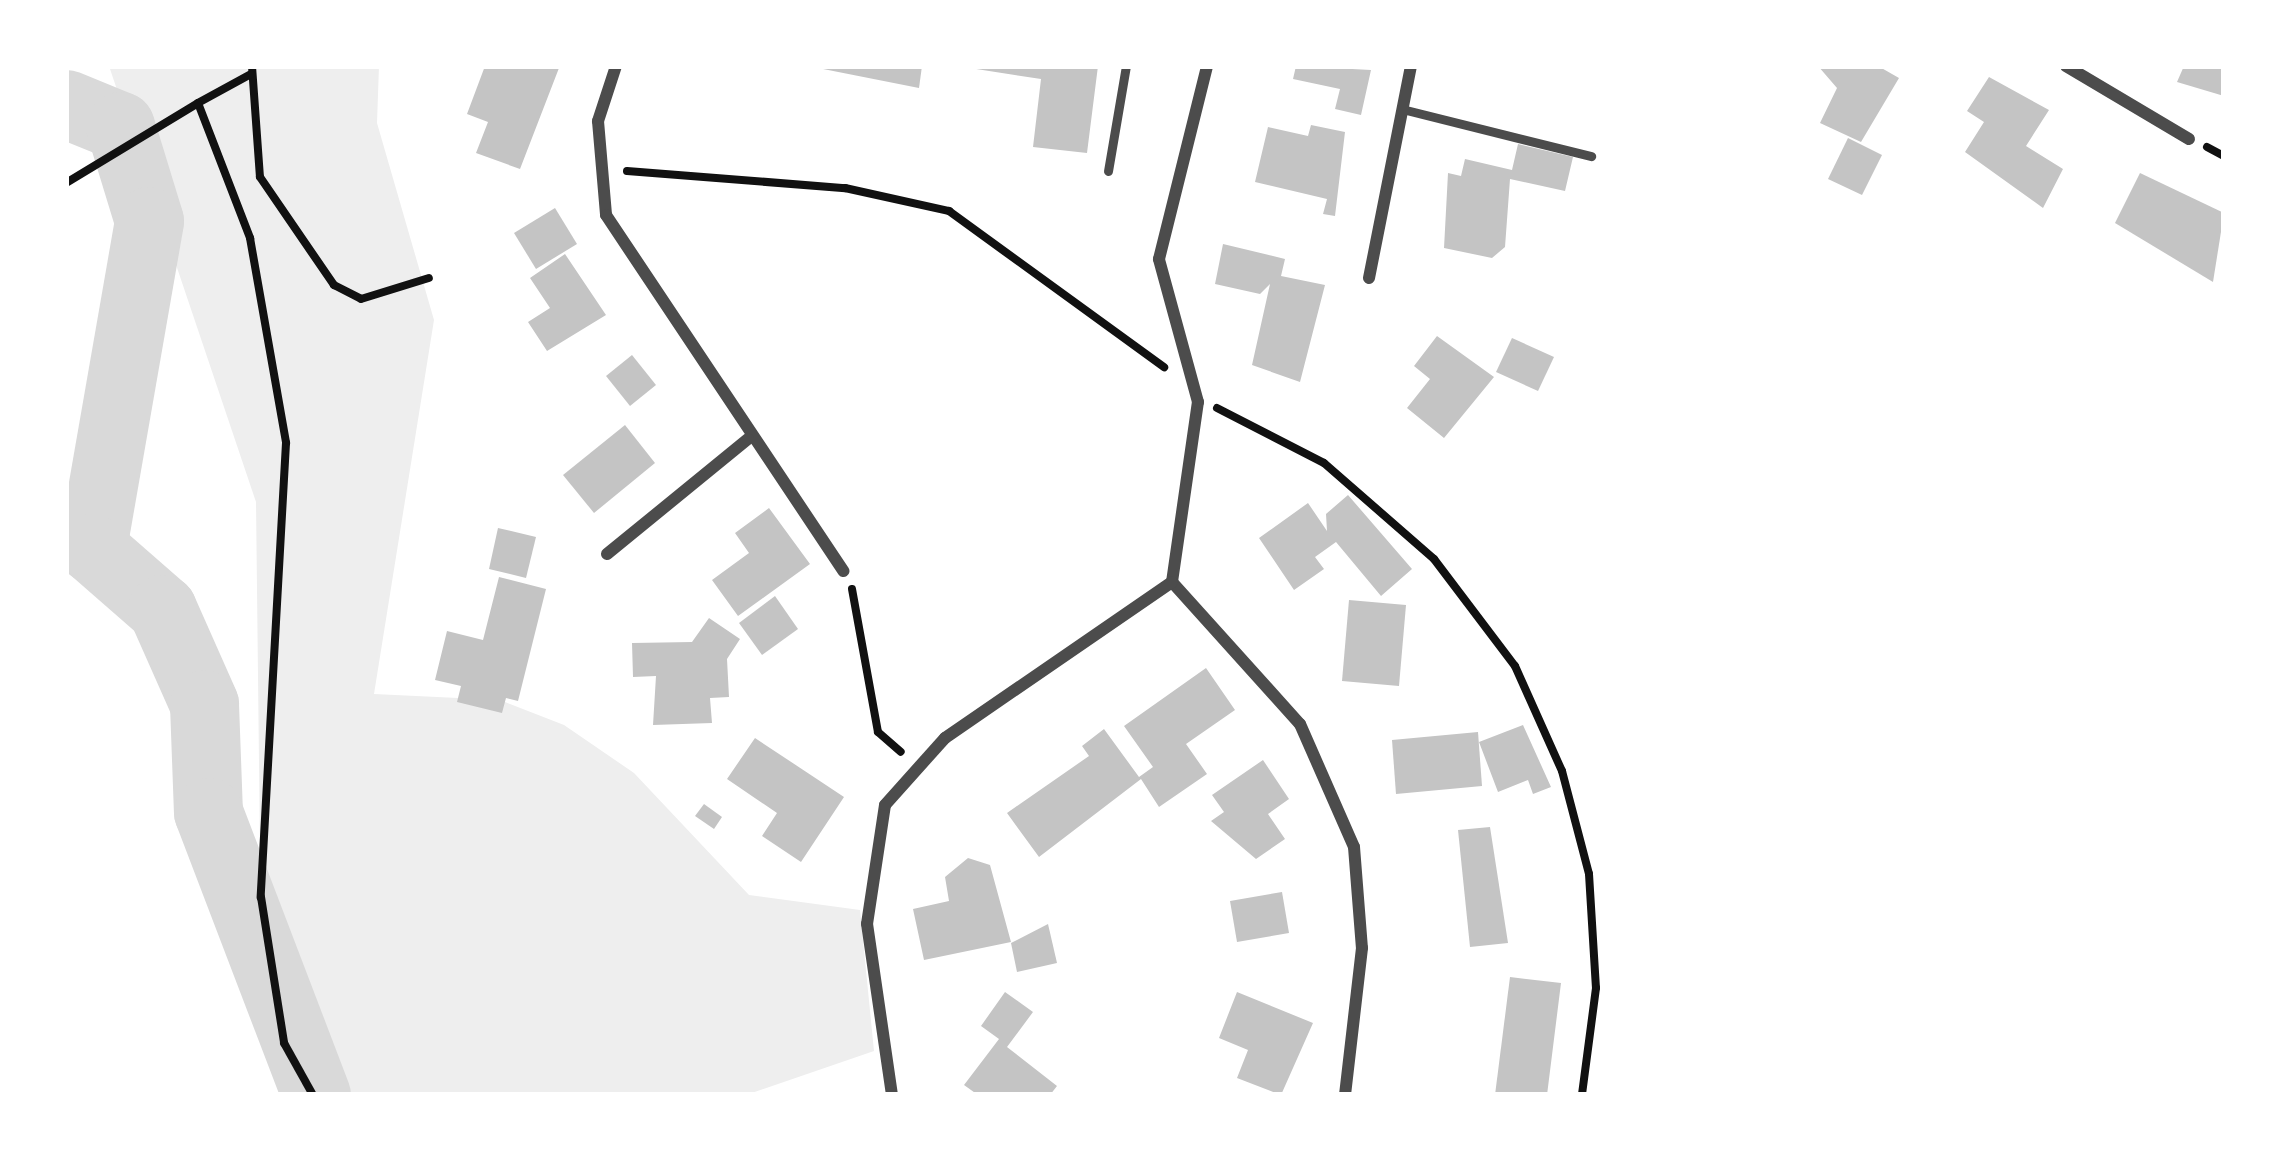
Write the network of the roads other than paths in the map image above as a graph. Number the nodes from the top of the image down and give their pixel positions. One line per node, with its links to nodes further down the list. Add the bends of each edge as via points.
1 (616, 66): 11 (street, via 595,165 606,215)
2 (1126, 66): 9 (lane)
3 (1207, 66): 14 (street, via 1159,259 1198,402)
4 (1411, 66): 6 (street)
5 (2066, 66): 7 (street)
6 (1402, 109): 8 (lane); 10 (street)
7 (2189, 139)
8 (1591, 157)
9 (1108, 171)
10 (1370, 278)
11 (748, 439): 12 (street); 13 (street)
12 (607, 554)
13 (843, 571)
14 (1172, 583): 15 (street, via 945,738 885,805 867,925); 16 (street, via 1300,724 1354,848 1362,948)
15 (892, 1095)
16 (1345, 1095)

